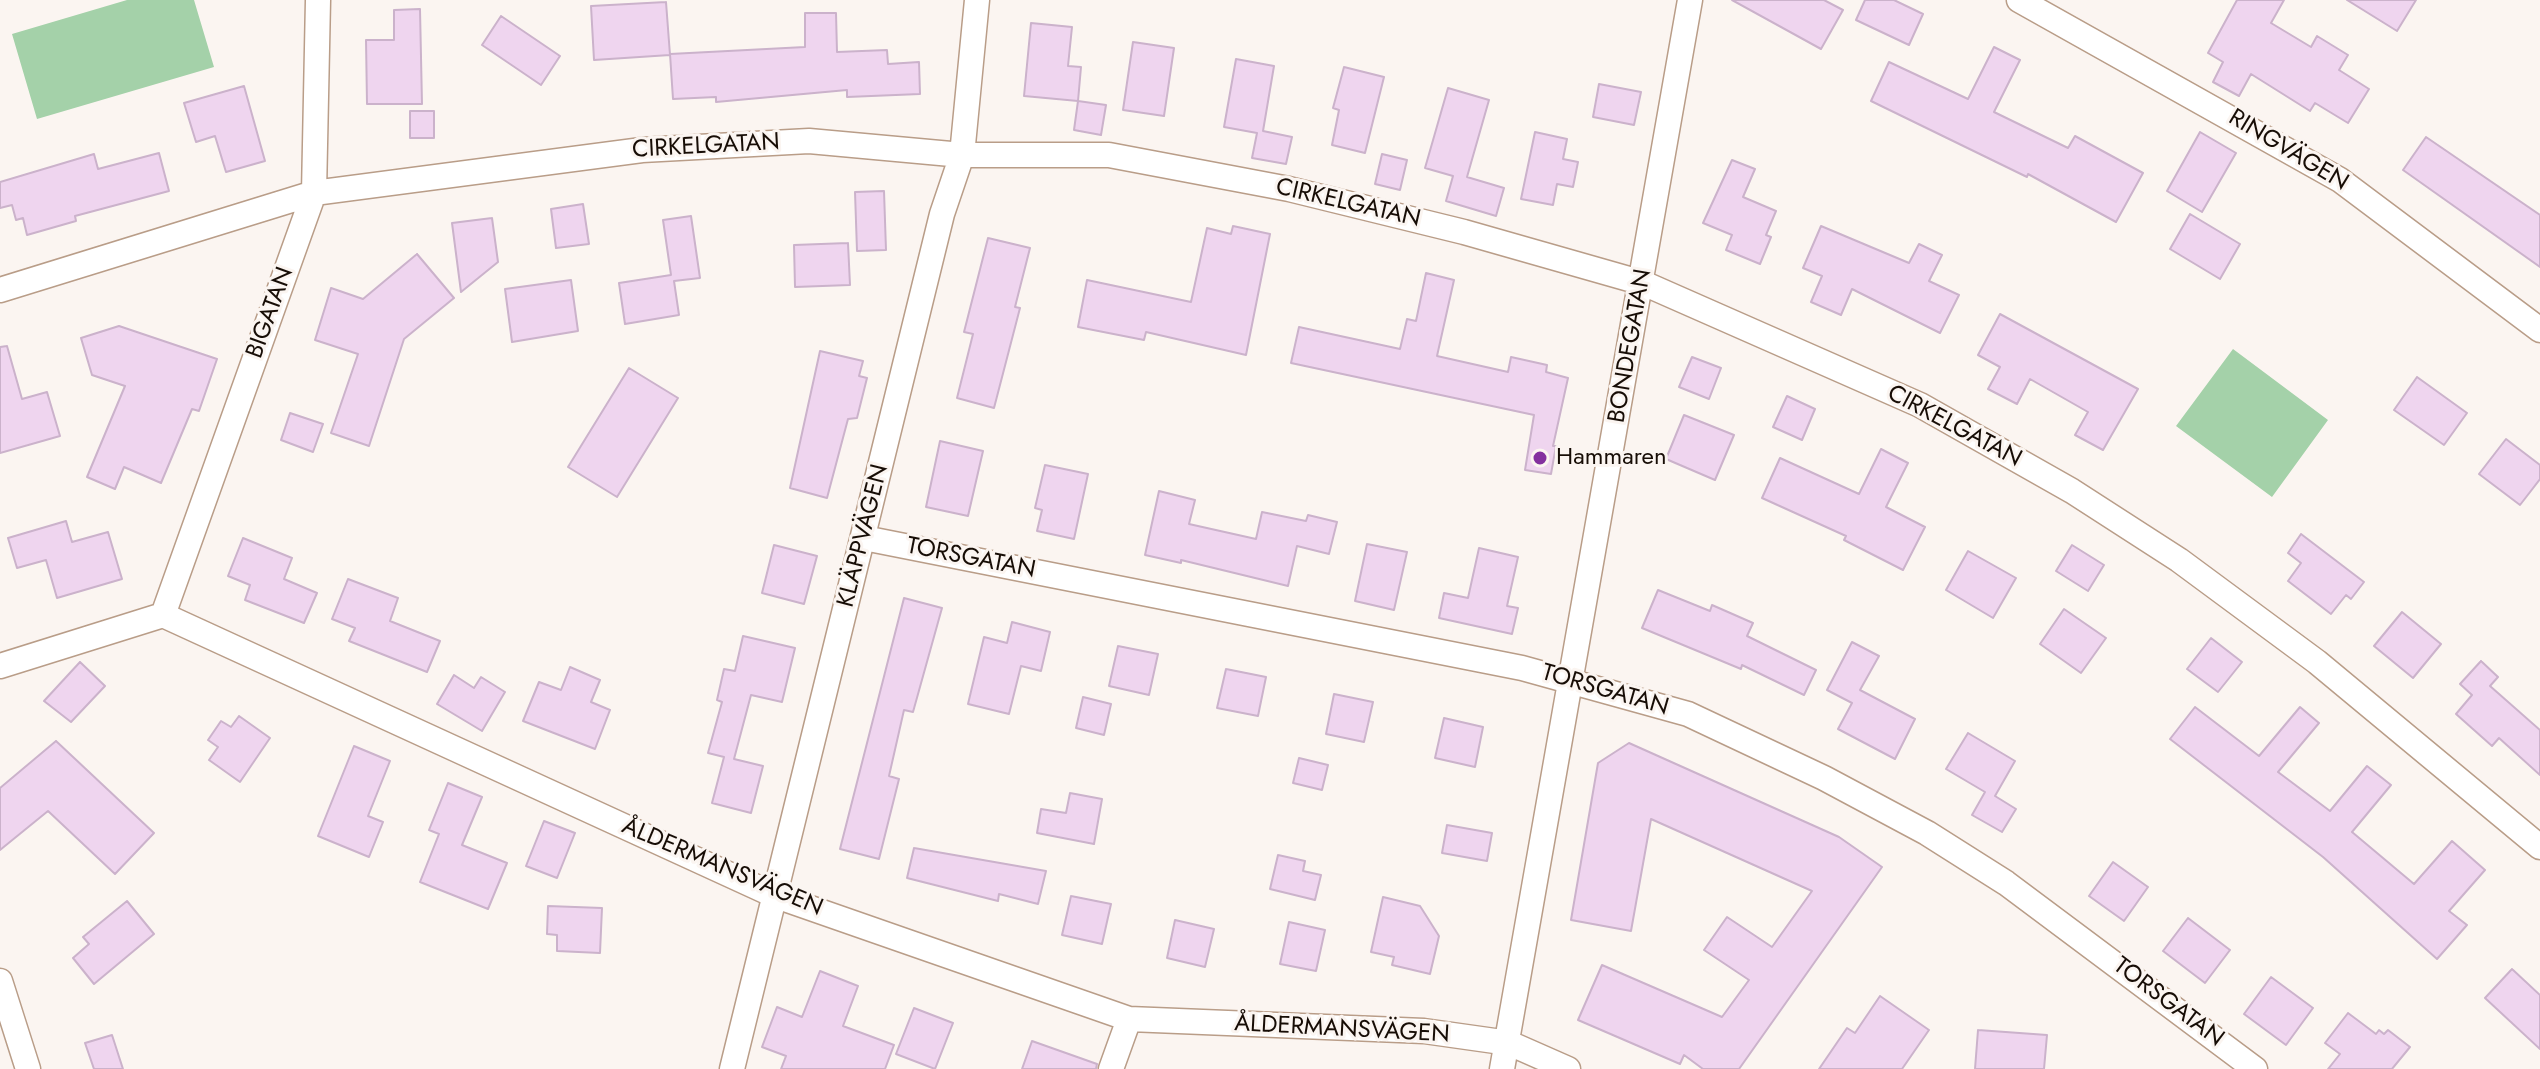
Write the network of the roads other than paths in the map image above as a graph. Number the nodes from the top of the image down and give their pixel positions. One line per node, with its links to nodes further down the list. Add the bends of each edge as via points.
1 (318, 0): 6 (street, BIGATAN)
2 (977, 0): 5 (street, KLÄPPVÄGEN)
3 (1690, 0): 7 (street, BONDEGATAN)
4 (2019, 0): 9 (street, RINGVÄGEN, via 2340,180)
5 (962, 155): 6 (street, CIRKELGATAN, via 809,141 642,150); 7 (street, CIRKELGATAN, via 1109,155 1289,189); 10 (street, KLÄPPVÄGEN, via 942,214)
6 (314, 193): 8 (street, CIRKELGATAN); 11 (street, BIGATAN)
7 (1643, 283): 13 (street, BONDEGATAN); 14 (street, CIRKELGATAN, via 1920,405 2072,491 2179,560 2317,662)
8 (0, 290)
9 (2540, 330)
10 (864, 538): 13 (street, TORSGATAN); 15 (street, KLÄPPVÄGEN)
11 (163, 615): 12 (street); 15 (street, ÅLDERMANSVÄGEN)
12 (0, 666)
13 (1569, 680): 18 (street, BONDEGATAN); 24 (street, TORSGATAN, via 1688,714 1927,833 2006,883)
14 (2540, 847)
15 (776, 896): 17 (street, ÅLDERMANSVÄGEN); 20 (street, KLÄPPVÄGEN)
16 (0, 981): 19 (street)
17 (1129, 1019): 18 (street, ÅLDERMANSVÄGEN, via 1424,1031); 21 (street)
18 (1509, 1043): 22 (street, BONDEGATAN); 23 (street, ÅLDERMANSVÄGEN)
19 (28, 1069)
20 (732, 1069)
21 (1111, 1069)
22 (1502, 1069)
23 (1568, 1069)
24 (2255, 1069)

